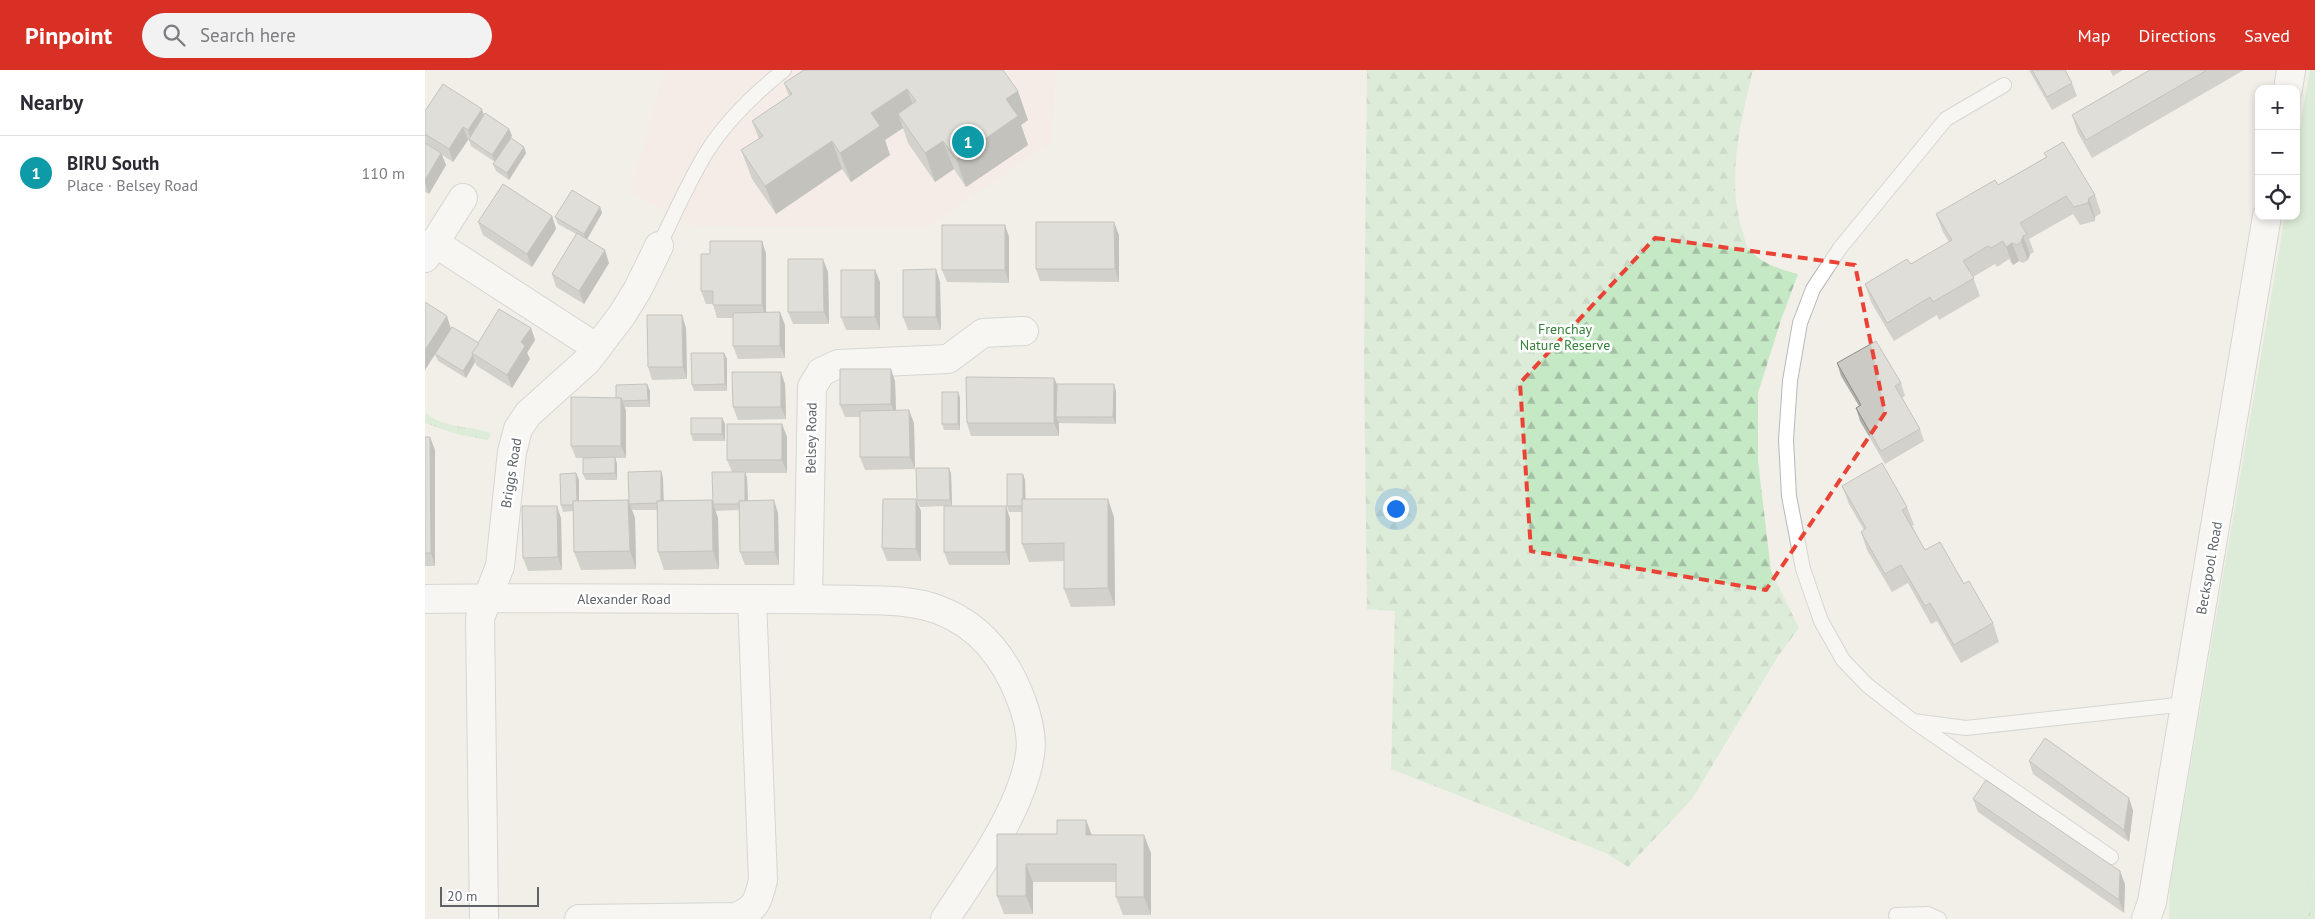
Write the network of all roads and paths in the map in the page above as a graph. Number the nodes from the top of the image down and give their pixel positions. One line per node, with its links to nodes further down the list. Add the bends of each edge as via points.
1 (784, 70): 7 (lane, via 745,104 720,133)
2 (2291, 70): 4 (street)
3 (2004, 84): 16 (lane, via 1946,119 1840,248 1813,288 1800,323 1790,382 1786,440 1789,496 1803,570 1821,621 1843,660 1867,685)
4 (2289, 85)
5 (463, 198): 8 (street)
6 (2266, 220): 15 (street, Beckspool Road)
7 (659, 246): 10 (street, Briggs Road, via 626,308)
8 (430, 250): 10 (street)
9 (1023, 331): 14 (street, Belsey Road, via 983,333 948,359 837,364 821,372 812,388)
10 (597, 348): 11 (street, Briggs Road, via 528,414 518,429 512,452 500,566)
11 (489, 598): 12 (street, Alexander Road); 13 (street, Alexander Road); 20 (street, Briggs Road, via 480,618)
12 (425, 599)
13 (752, 599): 14 (street, Alexander Road); 21 (street, via 763,880 759,898 749,912 736,917)
14 (816, 599): 22 (street, Alexander Road, via 907,601 939,610 985,638 1015,682 1030,733 1027,774 1006,820)
15 (2186, 704): 16 (lane, via 1965,728); 18 (street, Beckspool Road)
16 (1913, 721): 17 (lane)
17 (2111, 857)
18 (2150, 913)
19 (1896, 915): 23 (lane, via 1929,914)
20 (484, 919)
21 (579, 919)
22 (945, 919)
23 (1939, 919)

